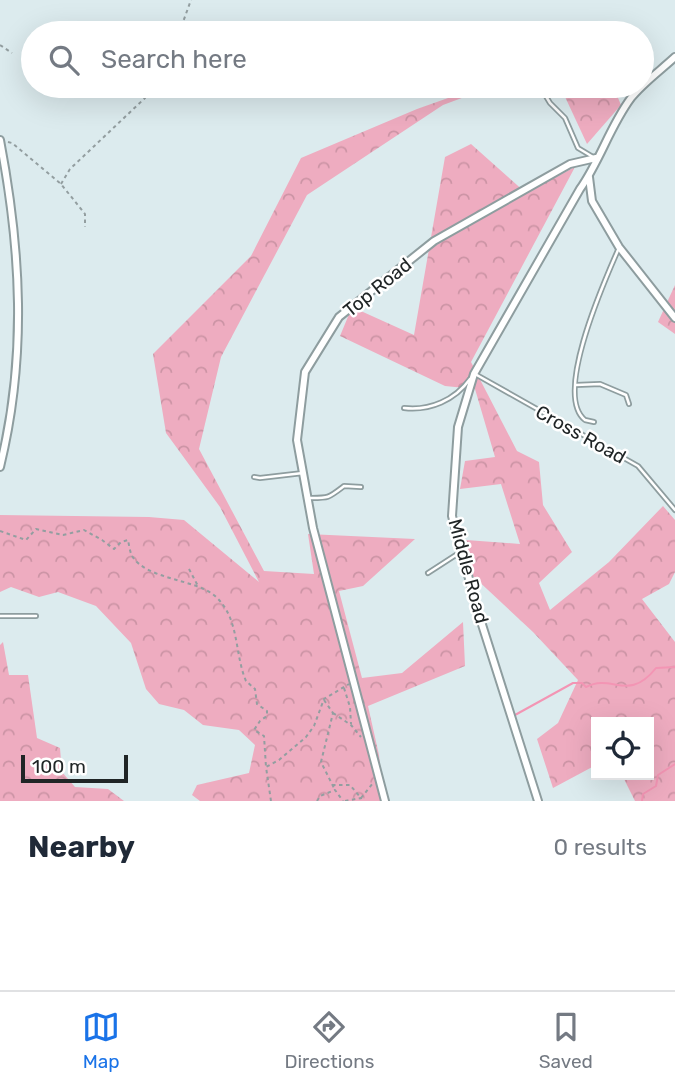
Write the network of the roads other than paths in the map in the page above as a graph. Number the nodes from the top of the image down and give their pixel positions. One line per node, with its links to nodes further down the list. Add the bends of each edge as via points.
1 (675, 57): 2 (street)
2 (654, 77)
3 (547, 98): 6 (lane, via 565,118 578,148)
4 (631, 98): 6 (street)
5 (0, 140): 15 (street, via 10,192 20,323 9,431)
6 (596, 158): 7 (street, Middle Road); 16 (street, Top Road, via 570,164 434,241 339,317 305,372 298,440)
7 (589, 177): 8 (street, via 592,201); 10 (street, Middle Road)
8 (619, 247): 9 (street); 11 (lane, via 583,340)
9 (675, 318)
10 (474, 374): 13 (lane, via 448,400 419,410); 20 (lane, Cross Road, via 638,466); 21 (street, Middle Road, via 458,427 452,516)
11 (576, 385): 12 (lane, via 600,384 625,395); 14 (lane, via 581,416)
12 (629, 404)
13 (404, 408)
14 (594, 422)
15 (0, 467)
16 (303, 473): 17 (lane); 19 (street, Top Road)
17 (254, 477)
18 (361, 486): 19 (lane, via 344,486 326,499)
19 (307, 498): 25 (street, Top Road)
20 (675, 510)
21 (462, 551): 22 (lane); 26 (street, Middle Road)
22 (428, 573)
23 (0, 616): 24 (lane)
24 (36, 616)
25 (385, 801)
26 (538, 801)

